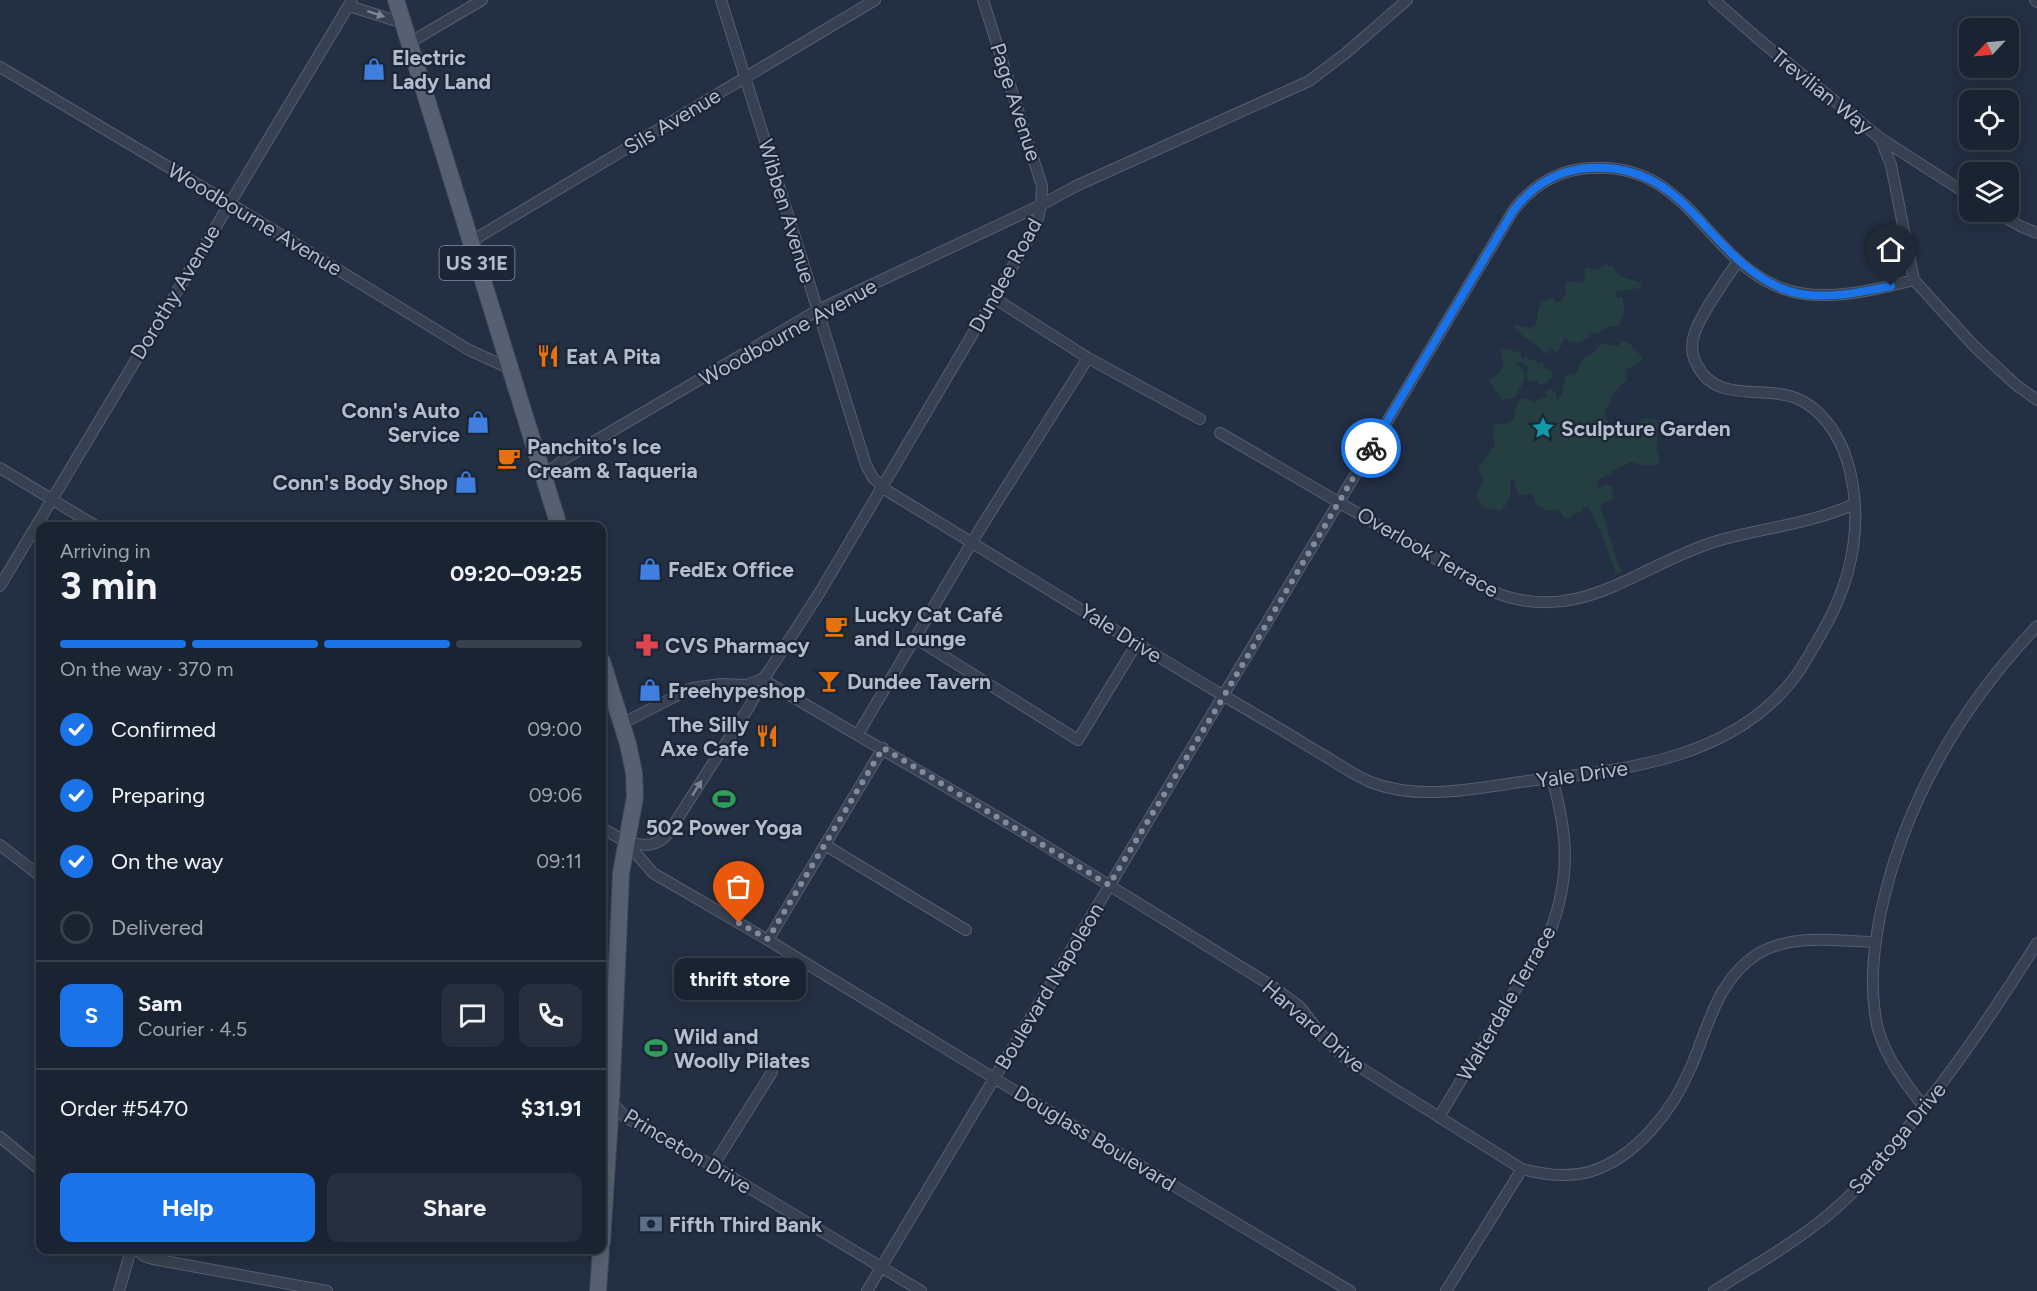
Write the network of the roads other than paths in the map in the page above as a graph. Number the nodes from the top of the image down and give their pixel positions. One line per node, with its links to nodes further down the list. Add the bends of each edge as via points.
1 (396, 0): 9 (main road, US 31E)
2 (482, 0): 10 (street)
3 (721, 0): 12 (street, Wibben Avenue)
4 (875, 0): 12 (street, Sils Avenue)
5 (983, 0): 16 (street, Page Avenue, via 1042,186)
6 (1407, 0): 16 (street, Dundee Road, via 1309,81)
7 (1714, 0): 13 (street, Trevilian Way)
8 (350, 3): 9 (street, one-way to 9); 15 (street, Dorothy Avenue)
9 (403, 23): 10 (main road, US 31E)
10 (409, 43): 19 (main road, US 31E)
11 (0, 67): 15 (street, Woodbourne Avenue)
12 (745, 77): 19 (street, Sils Avenue); 23 (street, Wibben Avenue)
13 (1880, 138): 14 (street); 21 (street, Trevilian Way, via 1891,165)
14 (1959, 189)
15 (229, 202): 25 (street, Woodbourne Avenue, via 468,350); 32 (street, Dorothy Avenue)
16 (1041, 205): 22 (street, Dundee Road, via 1028,242); 23 (street, Woodbourne Avenue)
17 (2013, 222): 18 (street)
18 (2037, 233)
19 (470, 242): 25 (main road, US 31E)
20 (1738, 261): 21 (street, Boulevard Napoleon, via 1784,290 1814,295 1858,293); 33 (street, Boulevard Napoleon, via 1678,197 1639,174 1582,168 1542,183 1513,211); 34 (street, Yale Drive, via 1696,328 1692,345 1697,366 1722,388 1785,394 1816,410 1844,450)
21 (1914, 280): 26 (street, via 1974,346)
22 (994, 298): 24 (street); 31 (street, Dundee Road)
23 (818, 310): 30 (street, Woodbourne Avenue); 31 (street, Wibben Avenue, via 866,465)
24 (1088, 358): 27 (street); 39 (street)
25 (511, 369): 30 (main road, US 31E)
26 (2037, 400)
27 (1200, 419)
28 (1220, 433): 33 (street, Overlook Terrace)
29 (0, 468): 32 (street)
30 (543, 475): 37 (main road, US 31E)
31 (882, 487): 39 (street, Yale Drive); 45 (street, Dundee Road, via 820,592)
32 (51, 500): 35 (street, Dorothy Avenue); 36 (street)
33 (1339, 501): 34 (street, Overlook Terrace, via 1491,591 1548,604 1600,591 1714,542 1804,522); 47 (street, Boulevard Napoleon)
34 (1854, 504): 51 (street, Yale Drive, via 1853,557 1839,601 1794,679 1774,701 1743,726 1703,747 1634,766)
35 (38, 522)
36 (89, 522)
37 (559, 522)
38 (36, 525): 40 (street, Dorothy Avenue)
39 (973, 542): 42 (street); 43 (street, Yale Drive)
40 (0, 586)
41 (2037, 627): 60 (street, via 1977,698 1917,797 1899,843)
42 (915, 638): 43 (street, via 1078,740); 49 (street)
43 (1137, 643): 47 (street, Yale Drive)
44 (606, 674): 48 (main road)
45 (764, 676): 46 (street); 49 (street, Harvard Drive)
46 (750, 684): 48 (street, via 692,688); 53 (street, one-way to 46, via 648,845 659,843 667,835 754,698)
47 (1224, 696): 51 (street, Yale Drive, via 1368,781 1398,790 1449,791); 57 (street, Boulevard Napoleon)
48 (621, 724): 53 (main road, via 634,773 634,809)
49 (858, 734): 50 (street, Harvard Drive)
50 (883, 748): 55 (street); 57 (street, Harvard Drive)
51 (1552, 778): 66 (street, Walterdale Terrace, via 1566,855 1558,910 1544,941)
52 (606, 830): 53 (street, Douglass Boulevard)
53 (626, 842): 59 (street, Douglass Boulevard, via 653,873); 64 (main road)
54 (0, 845): 56 (street)
55 (825, 845): 58 (street); 59 (street)
56 (36, 873)
57 (1109, 885): 63 (street, Boulevard Napoleon); 66 (street, Harvard Drive, via 1275,988 1300,1008 1345,1058)
58 (966, 930)
59 (768, 939): 63 (street, Douglass Boulevard)
60 (1875, 942): 65 (street, via 1872,986 1879,1031 1905,1083); 70 (street, Harvard Drive, via 1801,940 1761,952 1740,967 1725,985 1677,1095 1656,1125 1630,1150 1578,1174 1542,1174)
61 (2037, 943): 65 (street, Saratoga Drive, via 1989,1018)
62 (772, 1072): 68 (street)
63 (995, 1078): 74 (street, Boulevard Napoleon); 80 (street, Douglass Boulevard)
64 (606, 1096): 68 (street, Princeton Drive, via 625,1117)
65 (1924, 1107): 82 (street, Saratoga Drive, via 1860,1186 1828,1215)
66 (1440, 1117): 70 (street, Harvard Drive)
67 (0, 1137): 69 (street)
68 (713, 1166): 74 (street, Princeton Drive)
69 (36, 1167)
70 (1522, 1169): 81 (street)
71 (131, 1254): 75 (street)
72 (142, 1254): 76 (street)
73 (601, 1254): 77 (main road)
74 (881, 1267): 78 (street, Boulevard Napoleon); 79 (street, Princeton Drive)
75 (119, 1291)
76 (327, 1291)
77 (598, 1291)
78 (867, 1291)
79 (921, 1291)
80 (1350, 1291)
81 (1446, 1291)
82 (1714, 1291)

